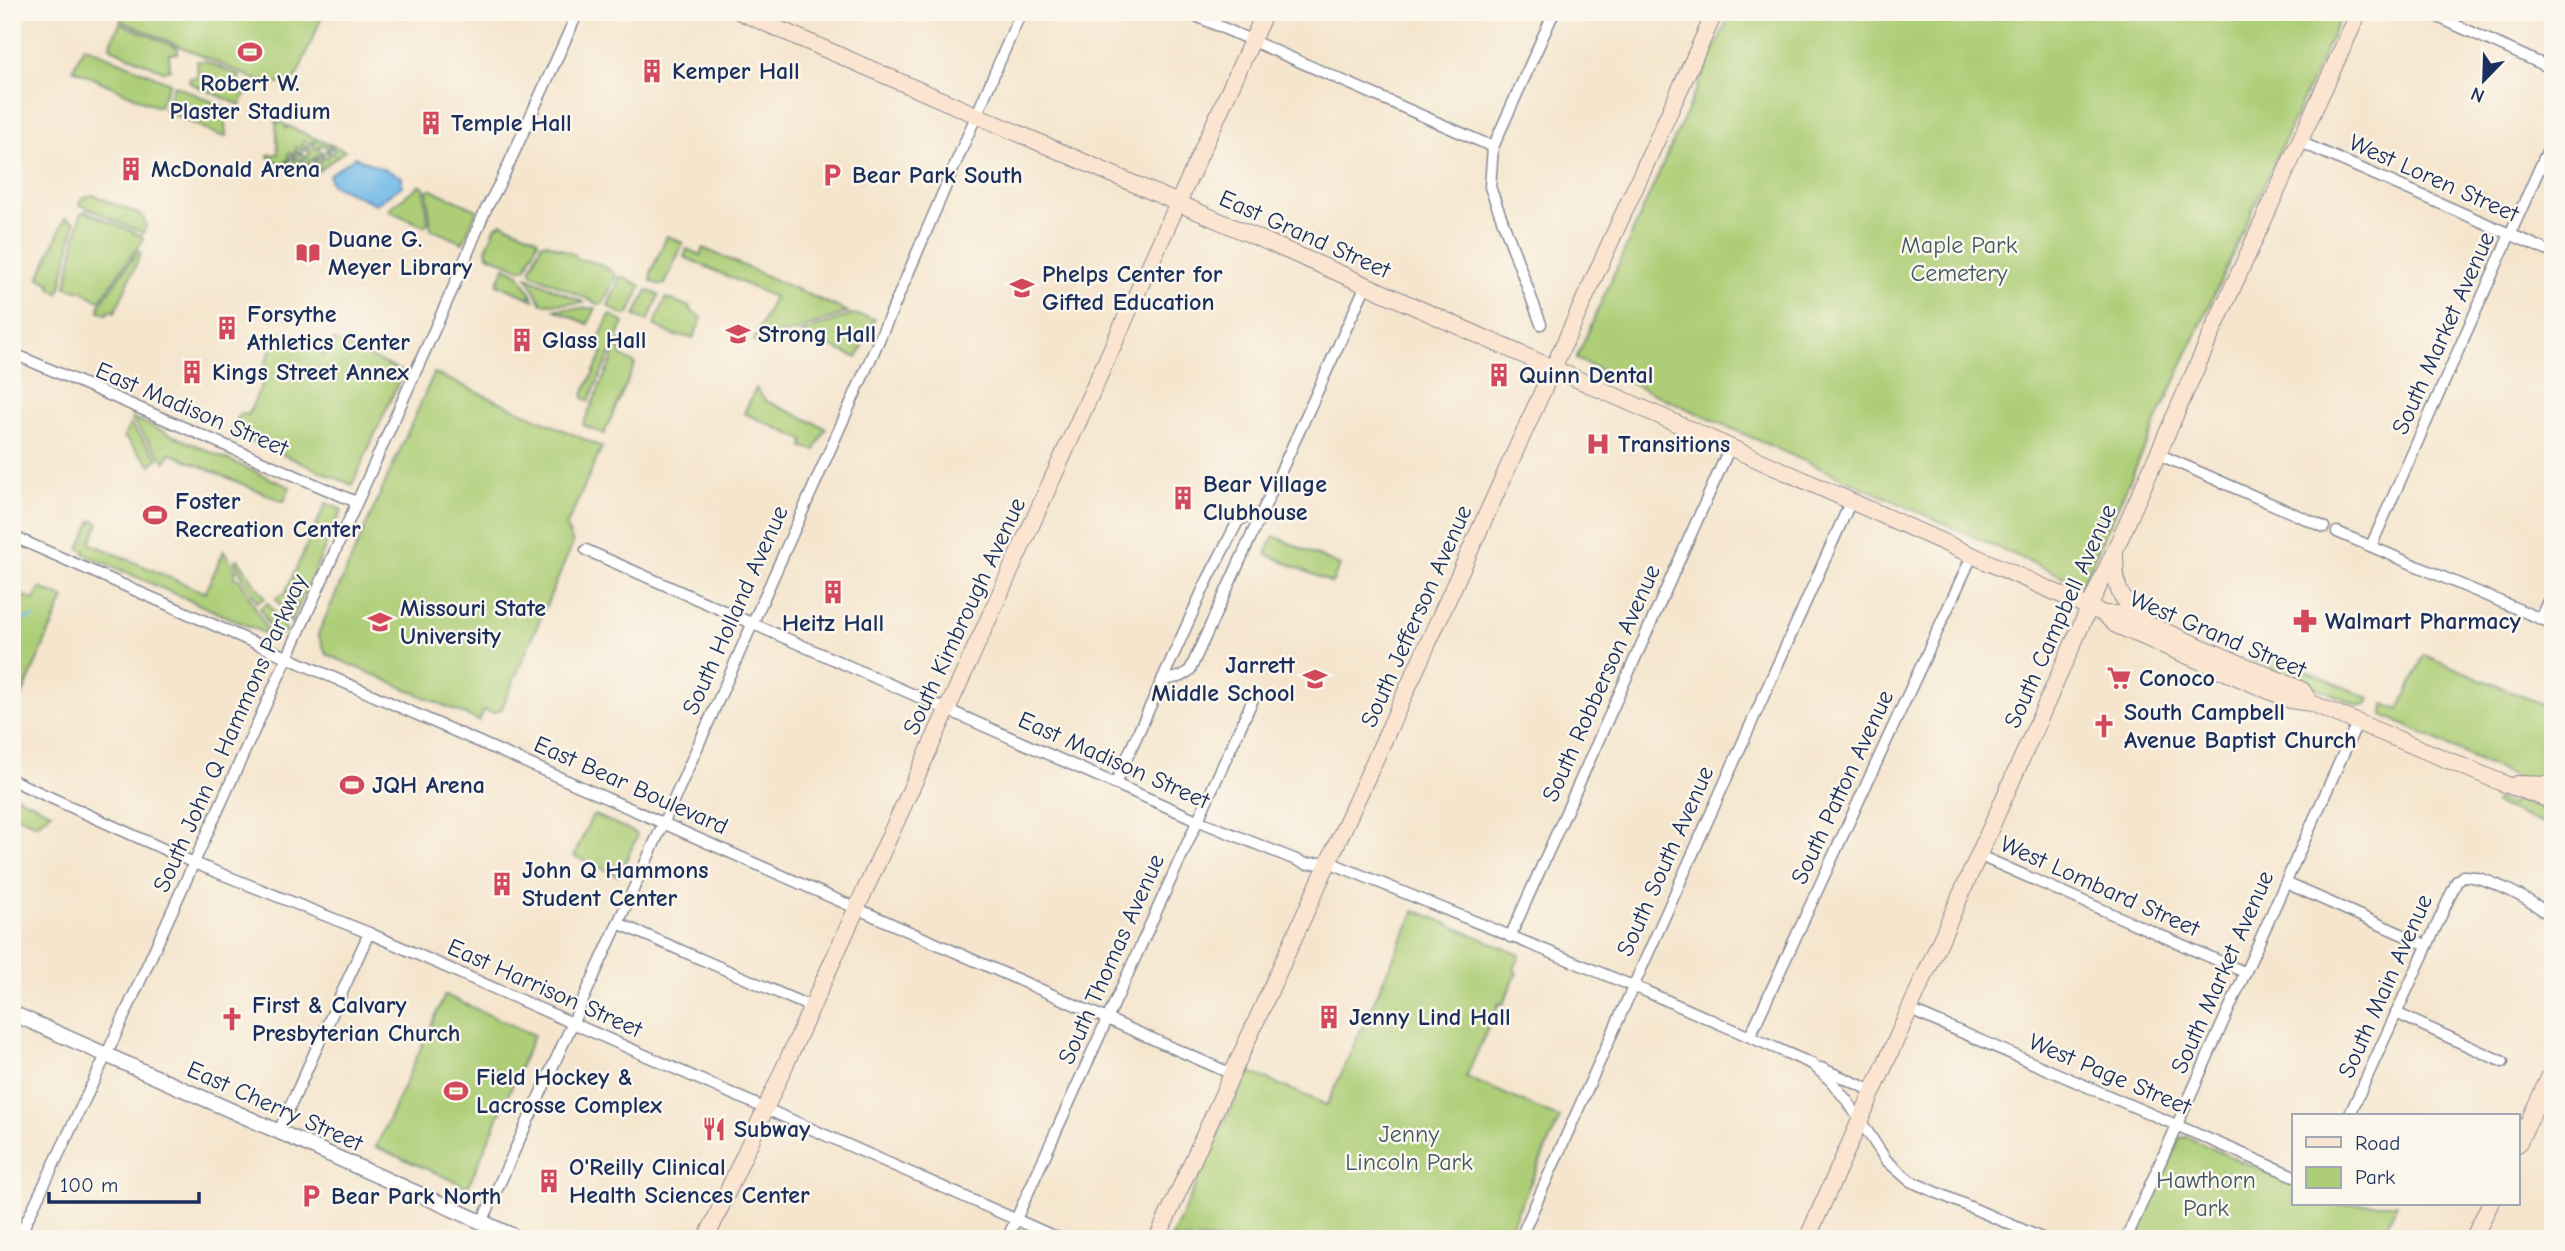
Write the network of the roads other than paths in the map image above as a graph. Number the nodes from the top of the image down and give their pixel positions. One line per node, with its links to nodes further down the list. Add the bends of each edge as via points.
1 (578, 12): 26 (street, South John Q Hammons Parkway)
2 (740, 12): 12 (main road, East Grand Street)
3 (1021, 12): 12 (street, South Holland Avenue)
4 (1187, 12): 10 (street)
5 (1265, 12): 10 (main road, South Kimbrough Avenue)
6 (1554, 12): 15 (street)
7 (1715, 12): 22 (main road, South Jefferson Avenue)
8 (2359, 12): 14 (main road, South Campbell Avenue)
9 (2427, 12): 11 (street)
10 (1252, 41): 15 (street); 16 (main road, South Kimbrough Avenue)
11 (2553, 69)
12 (975, 114): 16 (main road, East Grand Street); 38 (street, South Holland Avenue)
13 (2553, 138): 17 (street, South Market Avenue)
14 (2298, 141): 17 (street, West Loren Street); 24 (main road, South Campbell Avenue)
15 (1493, 147): 20 (street, via 1490,187)
16 (1179, 204): 19 (main road, East Grand Street); 45 (main road, South Kimbrough Avenue)
17 (2510, 234): 18 (street, West Loren Street); 31 (street, South Market Avenue)
18 (2553, 253)
19 (1366, 285): 22 (main road, East Grand Street); 27 (street)
20 (1541, 324)
21 (12, 353): 26 (street, East Madison Street)
22 (1553, 369): 23 (main road, East Grand Street); 55 (main road, South Jefferson Avenue)
23 (1730, 447): 25 (main road, East Grand Street); 62 (street, South Robberson Avenue)
24 (2158, 454): 28 (street); 32 (main road, South Campbell Avenue)
25 (1850, 501): 34 (main road, West Grand Street); 65 (street, South South Avenue)
26 (356, 502): 41 (street, South John Q Hammons Parkway)
27 (1260, 514): 42 (street, via 1238,521); 42 (street, via 1190,670)
28 (2324, 527)
29 (2337, 532): 31 (street)
30 (12, 536): 41 (street, East Bear Boulevard)
31 (2371, 546): 37 (street)
32 (2115, 548): 36 (main road, South Campbell Avenue); 40 (main road, via 2121,598 2171,626)
33 (586, 550): 38 (street, East Madison Street)
34 (1972, 556): 36 (main road, West Grand Street); 72 (street, South Patton Avenue)
35 (2553, 590): 37 (street)
36 (2097, 611): 40 (main road, West Grand Street, via 2124,614); 44 (main road, West Grand Street, via 2116,625 2253,685); 54 (main road, South Campbell Avenue)
37 (2540, 619): 39 (street)
38 (752, 623): 45 (street, East Madison Street); 53 (street, South Holland Avenue)
39 (2553, 624)
40 (2179, 637): 44 (main road, West Grand Street, via 2302,690)
41 (288, 656): 53 (street, East Bear Boulevard); 56 (street, South John Q Hammons Parkway)
42 (1162, 681): 48 (street)
43 (1254, 697): 52 (street, South Thomas Avenue)
44 (2311, 703): 46 (main road, West Grand Street)
45 (947, 708): 48 (street, East Madison Street); 58 (main road, South Kimbrough Avenue)
46 (2357, 723): 49 (main road, West Grand Street); 57 (street, South Market Avenue)
47 (12, 780): 56 (street, East Harrison Street)
48 (1115, 784): 52 (street, East Madison Street)
49 (2505, 784): 50 (main road, West Grand Street); 51 (main road, West Grand Street)
50 (2553, 785)
51 (2553, 802)
52 (1197, 820): 55 (street, East Madison Street, via 1306,864); 70 (street, South Thomas Avenue)
53 (664, 822): 58 (street, East Bear Boulevard); 60 (street, South Holland Avenue)
54 (1978, 855): 64 (street, West Lombard Street); 67 (main road, South Campbell Avenue)
55 (1329, 862): 62 (street, East Madison Street); 77 (main road, South Jefferson Avenue)
56 (194, 863): 61 (street, East Harrison Street); 73 (street, South John Q Hammons Parkway)
57 (2286, 883): 63 (street); 64 (street, South Market Avenue)
58 (856, 907): 66 (main road, South Kimbrough Avenue); 70 (street, East Bear Boulevard)
59 (2553, 920): 63 (street, South Main Avenue, via 2533,901 2475,876 2463,876 2452,888)
60 (618, 923): 66 (street); 71 (street, South Holland Avenue)
61 (369, 933): 71 (street, East Harrison Street); 83 (street)
62 (1510, 937): 65 (street, East Madison Street)
63 (2426, 945): 69 (street, South Main Avenue)
64 (2244, 972): 82 (street, South Market Avenue)
65 (1632, 987): 72 (street, East Madison Street); 95 (street, South South Avenue)
66 (811, 1007): 79 (main road, South Kimbrough Avenue)
67 (1910, 1010): 78 (main road, South Campbell Avenue); 82 (street, West Page Street)
68 (12, 1013): 73 (street, East Cherry Street)
69 (2396, 1013): 74 (street); 80 (street, South Main Avenue)
70 (1108, 1019): 77 (street, East Bear Boulevard); 87 (street, South Thomas Avenue)
71 (572, 1023): 79 (street, East Harrison Street); 88 (street, South Holland Avenue)
72 (1750, 1036): 75 (street, East Madison Street)
73 (107, 1056): 83 (street, East Cherry Street); 89 (street, South John Q Hammons Parkway)
74 (2503, 1062)
75 (1812, 1065): 78 (street, East Madison Street); 81 (street, via 1831,1081)
76 (2553, 1069): 84 (main road)
77 (1232, 1074): 94 (main road, South Jefferson Avenue)
78 (1873, 1091): 81 (main road, South Campbell Avenue)
79 (765, 1108): 87 (street, East Harrison Street); 91 (main road, South Kimbrough Avenue)
80 (2350, 1114)
81 (1860, 1122): 96 (main road, South Campbell Avenue); 97 (street, via 1886,1160 1910,1181)
82 (2177, 1125): 85 (street, West Page Street); 98 (street, South Market Avenue)
83 (278, 1133): 88 (street, East Cherry Street)
84 (2520, 1140)
85 (2292, 1175)
86 (2489, 1206): 99 (main road)
87 (1016, 1219): 92 (street, South Thomas Avenue); 93 (street, East Harrison Street)
88 (482, 1222): 90 (street, East Cherry Street)
89 (17, 1238)
90 (520, 1239)
91 (706, 1239)
92 (1007, 1239)
93 (1060, 1239)
94 (1157, 1239)
95 (1520, 1239)
96 (1807, 1239)
97 (2044, 1239)
98 (2126, 1239)
99 (2473, 1239)

